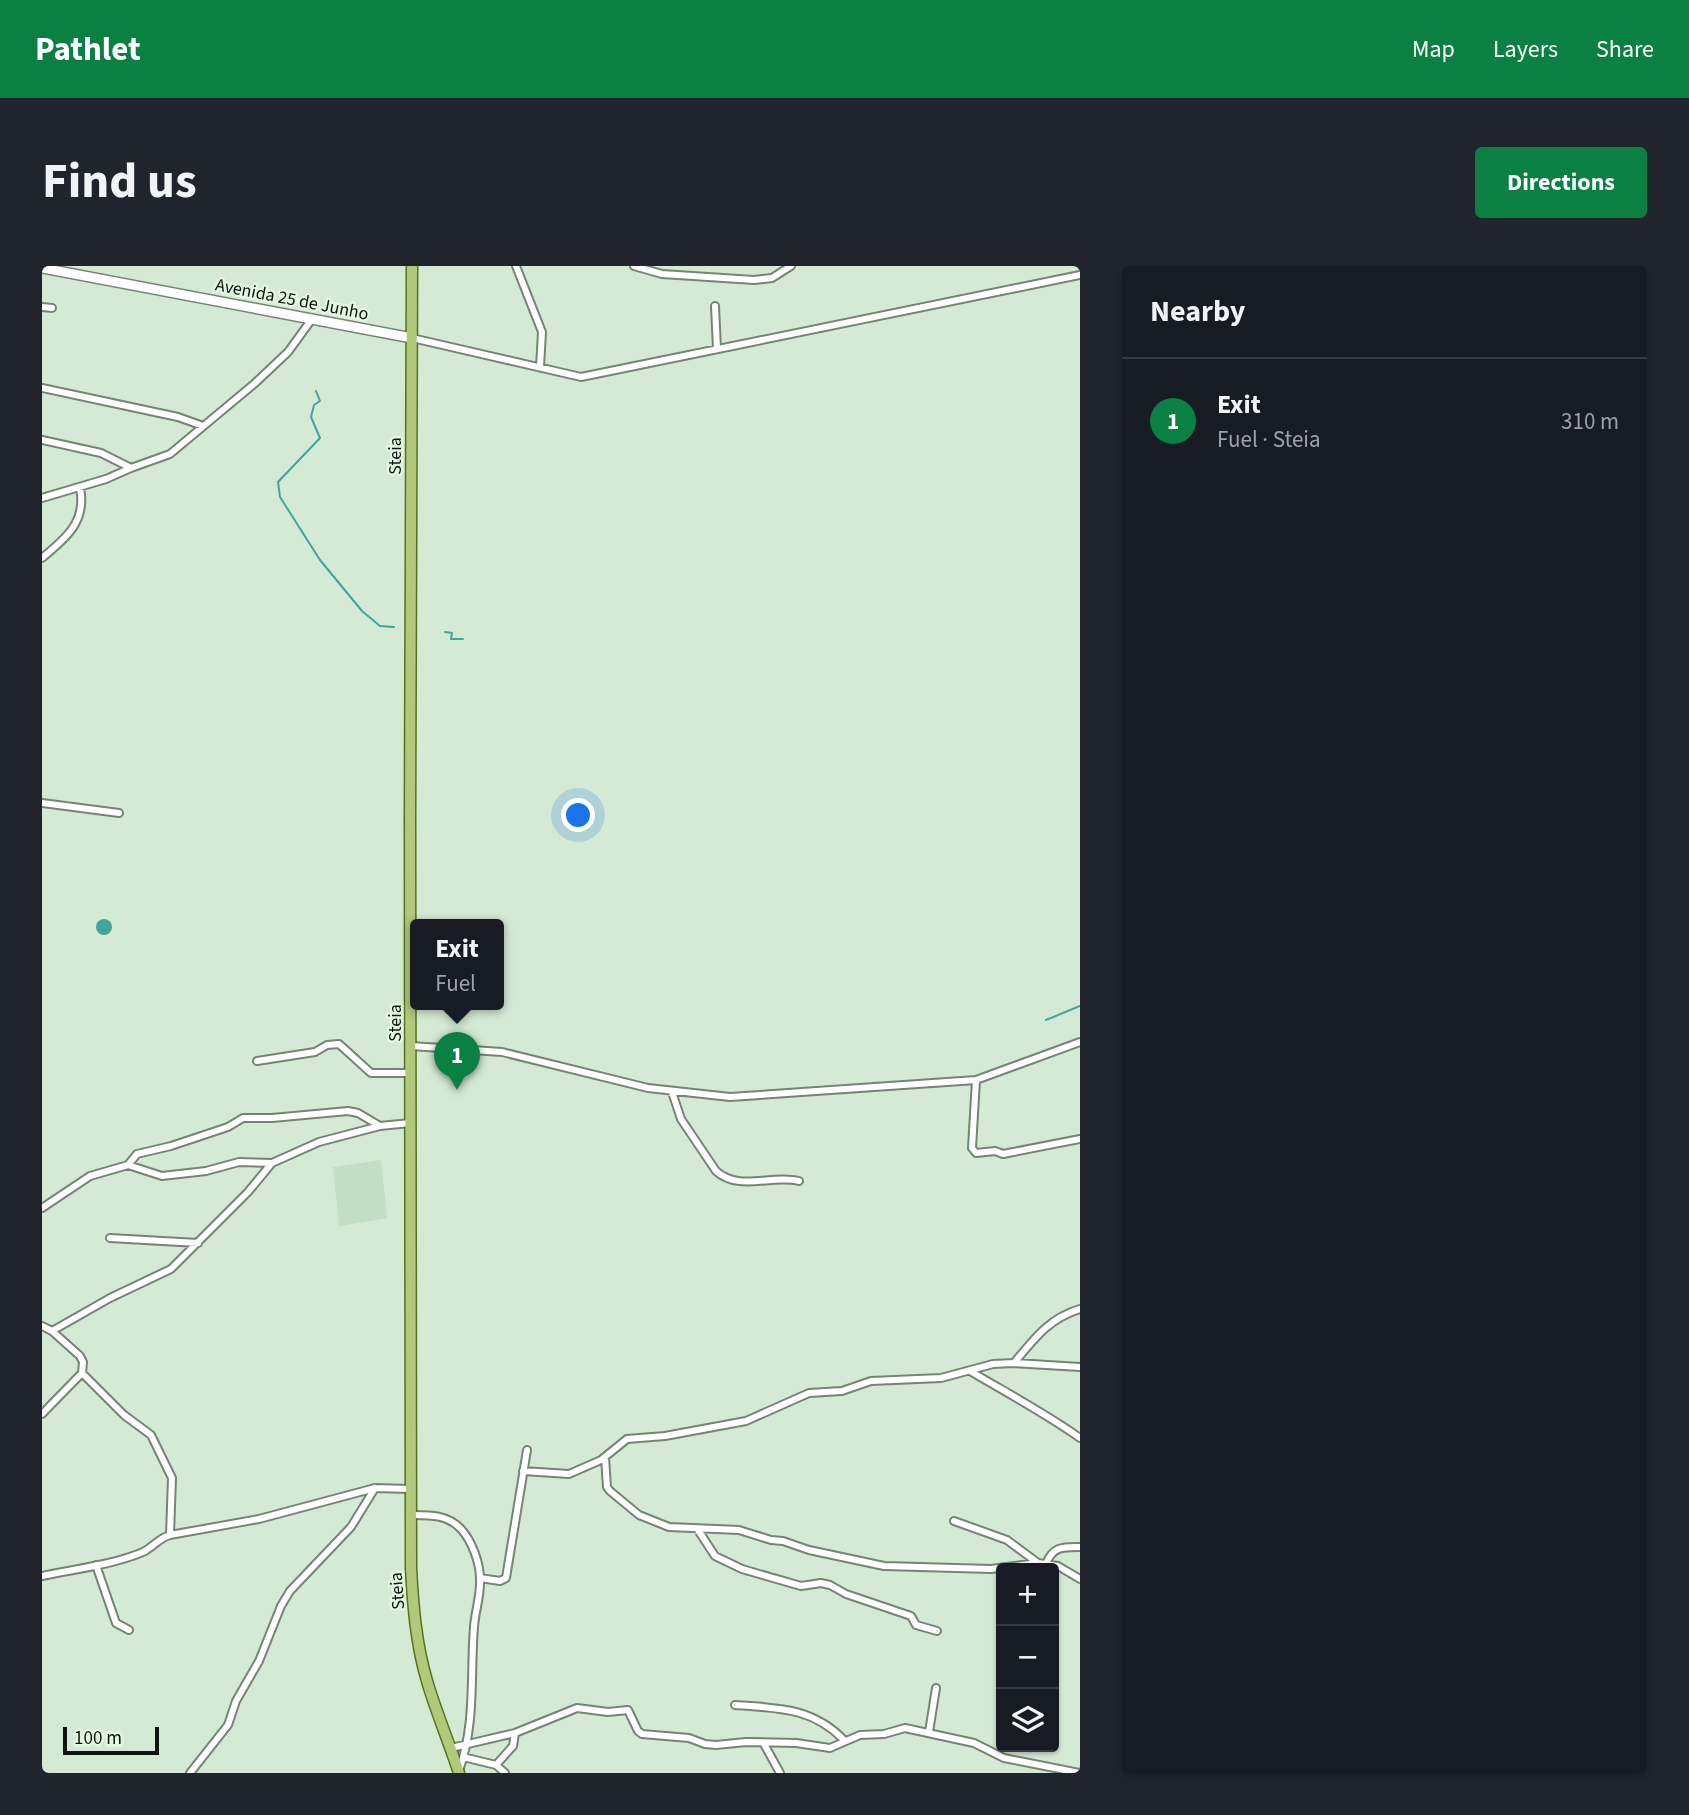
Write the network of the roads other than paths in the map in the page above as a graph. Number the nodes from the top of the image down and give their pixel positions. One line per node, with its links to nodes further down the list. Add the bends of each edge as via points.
1 (412, 266): 11 (main road, Steia)
2 (516, 266): 13 (street, via 542,332)
3 (634, 266): 4 (street, via 662,274 754,280 772,278)
4 (791, 266)
5 (42, 268): 10 (street, Avenida 25 de Junho)
6 (1080, 275): 12 (street)
7 (715, 306): 12 (street)
8 (42, 307): 9 (street)
9 (52, 308)
10 (312, 319): 11 (street, Avenida 25 de Junho); 15 (street, via 288,352)
11 (412, 338): 13 (street); 23 (main road, Steia)
12 (716, 349): 13 (street, via 581,377)
13 (540, 367)
14 (42, 388): 15 (street)
15 (203, 426): 17 (street, via 170,454)
16 (42, 440): 17 (street, via 101,453)
17 (131, 468): 18 (street)
18 (79, 488): 19 (street); 20 (street, via 82,498 72,532)
19 (42, 498)
20 (42, 558)
21 (42, 803): 22 (street)
22 (119, 813)
23 (411, 919)
24 (411, 1010): 26 (main road, Steia)
25 (1080, 1042): 29 (street)
26 (411, 1046): 28 (main road, Steia); 30 (street, via 502,1052)
27 (257, 1062): 28 (street, via 339,1044 371,1073)
28 (410, 1073): 31 (main road, Steia)
29 (976, 1080): 30 (street, via 740,1097); 33 (street, via 972,1148 976,1153 1003,1154)
30 (672, 1092): 36 (street, via 681,1119 723,1177)
31 (410, 1123): 32 (street); 53 (main road, Steia)
32 (380, 1126): 34 (street, via 319,1142); 35 (street, via 348,1111 247,1117 137,1154)
33 (1080, 1139)
34 (272, 1163): 35 (street, via 239,1162 162,1176); 39 (street)
35 (128, 1165): 37 (street, via 90,1176)
36 (799, 1181)
37 (42, 1208)
38 (110, 1238): 39 (street)
39 (198, 1243): 42 (street, via 165,1274 113,1296)
40 (1080, 1309): 43 (street, via 1046,1325)
41 (42, 1326): 42 (street)
42 (52, 1331): 46 (street, via 80,1356)
43 (1014, 1363): 44 (street); 45 (street)
44 (1080, 1367)
45 (970, 1371): 48 (street); 50 (street, via 941,1378 871,1381 842,1391 814,1391 746,1421 627,1439)
46 (82, 1373): 47 (street); 57 (street, via 151,1435 172,1478)
47 (42, 1415)
48 (1080, 1438)
49 (527, 1450): 51 (street)
50 (605, 1457): 51 (street, via 569,1474); 56 (street, via 608,1489 635,1512 659,1525)
51 (523, 1471): 65 (street, via 506,1578)
52 (375, 1488): 53 (street); 57 (street, via 259,1519); 80 (street, via 351,1527 290,1591 228,1725)
53 (410, 1489): 54 (main road, Steia)
54 (410, 1515): 65 (street, via 443,1517 460,1528); 76 (main road, Steia, via 415,1626 427,1681)
55 (954, 1521): 59 (street, via 1012,1542)
56 (698, 1530): 63 (street, via 739,1530 884,1566); 68 (street, via 715,1556 742,1569 801,1586 830,1585 911,1616 916,1625)
57 (170, 1535): 61 (street, via 142,1552)
58 (1080, 1547): 60 (street, via 1055,1549)
59 (1038, 1563)
60 (1046, 1563)
61 (96, 1565): 64 (street); 67 (street, via 116,1623)
62 (1059, 1567): 66 (street)
63 (996, 1568)
64 (42, 1576)
65 (480, 1578): 74 (street)
66 (1080, 1579)
67 (129, 1630)
68 (937, 1631)
69 (936, 1688): 71 (street)
70 (735, 1704): 73 (street, via 788,1709 832,1729)
71 (929, 1732): 73 (street, via 901,1728); 83 (street, via 1004,1758)
72 (515, 1733): 74 (street); 75 (street, via 577,1708 625,1709 642,1734 716,1745); 78 (street, via 513,1746)
73 (844, 1740): 75 (street, via 830,1748)
74 (467, 1743): 76 (street); 77 (street)
75 (764, 1744): 82 (street)
76 (450, 1748): 79 (main road, Steia)
77 (463, 1757): 78 (street); 79 (street)
78 (496, 1765): 81 (street)
79 (458, 1772)
80 (190, 1773)
81 (505, 1773)
82 (780, 1773)
83 (1080, 1773)

